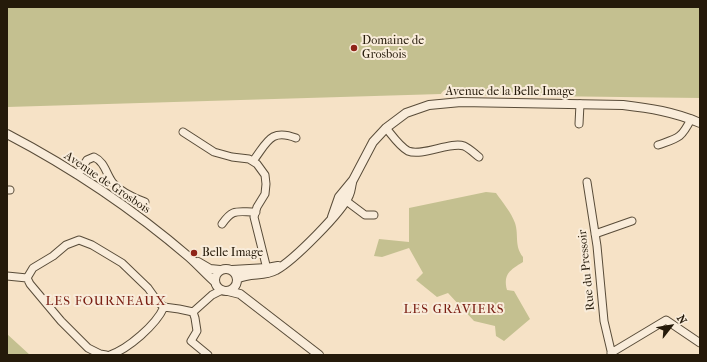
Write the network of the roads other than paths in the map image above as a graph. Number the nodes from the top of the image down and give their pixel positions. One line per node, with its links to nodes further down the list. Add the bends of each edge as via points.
1 (580, 104): 2 (street, Avenue de la Belle Image, via 646,108); 4 (street); 5 (street, Avenue de la Belle Image, via 429,104 406,113)
2 (691, 119): 3 (street, Avenue de la Belle Image); 9 (street, via 684,133)
3 (700, 123)
4 (579, 124)
5 (386, 128): 10 (street, via 408,151 416,153 464,145); 14 (street, Avenue de la Belle Image, via 374,142 353,180 350,194)
6 (183, 132): 11 (street, via 214,152)
7 (7, 134): 12 (street, Avenue de Grosbois)
8 (296, 138): 11 (street, via 286,134 274,136)
9 (658, 145)
10 (479, 157)
11 (254, 161): 16 (street, via 265,175 266,184 265,194)
12 (78, 174): 15 (street, via 87,160 94,157 102,162 113,183 127,194); 21 (street, Avenue de Grosbois)
13 (587, 182): 20 (street, Rue du Pressoir)
14 (342, 199): 17 (street, via 365,216); 24 (street, Avenue de la Belle Image, via 338,213 322,229 286,263)
15 (145, 202)
16 (256, 212): 19 (street, via 235,212 228,215); 24 (street, via 254,217)
17 (374, 215)
18 (632, 221): 20 (street)
19 (222, 224)
20 (595, 234): 33 (street, Rue du Pressoir, via 604,321)
21 (190, 258): 22 (street, Avenue de Grosbois, via 210,269); 28 (street, Avenue de Grosbois)
22 (220, 270): 23 (street); 28 (street, via 216,276)
23 (232, 270): 24 (street, Avenue de la Belle Image); 27 (street)
24 (268, 271): 27 (street, Avenue de la Belle Image, via 244,275)
25 (7, 276): 26 (street)
26 (27, 278): 30 (street, via 33,268 66,245 78,240 92,244 122,262); 34 (street, via 61,321 88,348)
27 (237, 282): 28 (street, via 233,289); 29 (street)
28 (221, 288): 29 (street, Avenue de Grosbois); 31 (street)
29 (240, 294): 37 (street, Avenue de Grosbois)
30 (164, 307): 31 (street); 35 (street, via 160,315 131,344)
31 (193, 312): 36 (street, via 198,331 191,341)
32 (700, 343): 33 (street, via 666,320)
33 (611, 354)
34 (106, 355)
35 (110, 355)
36 (208, 355)
37 (319, 355)

